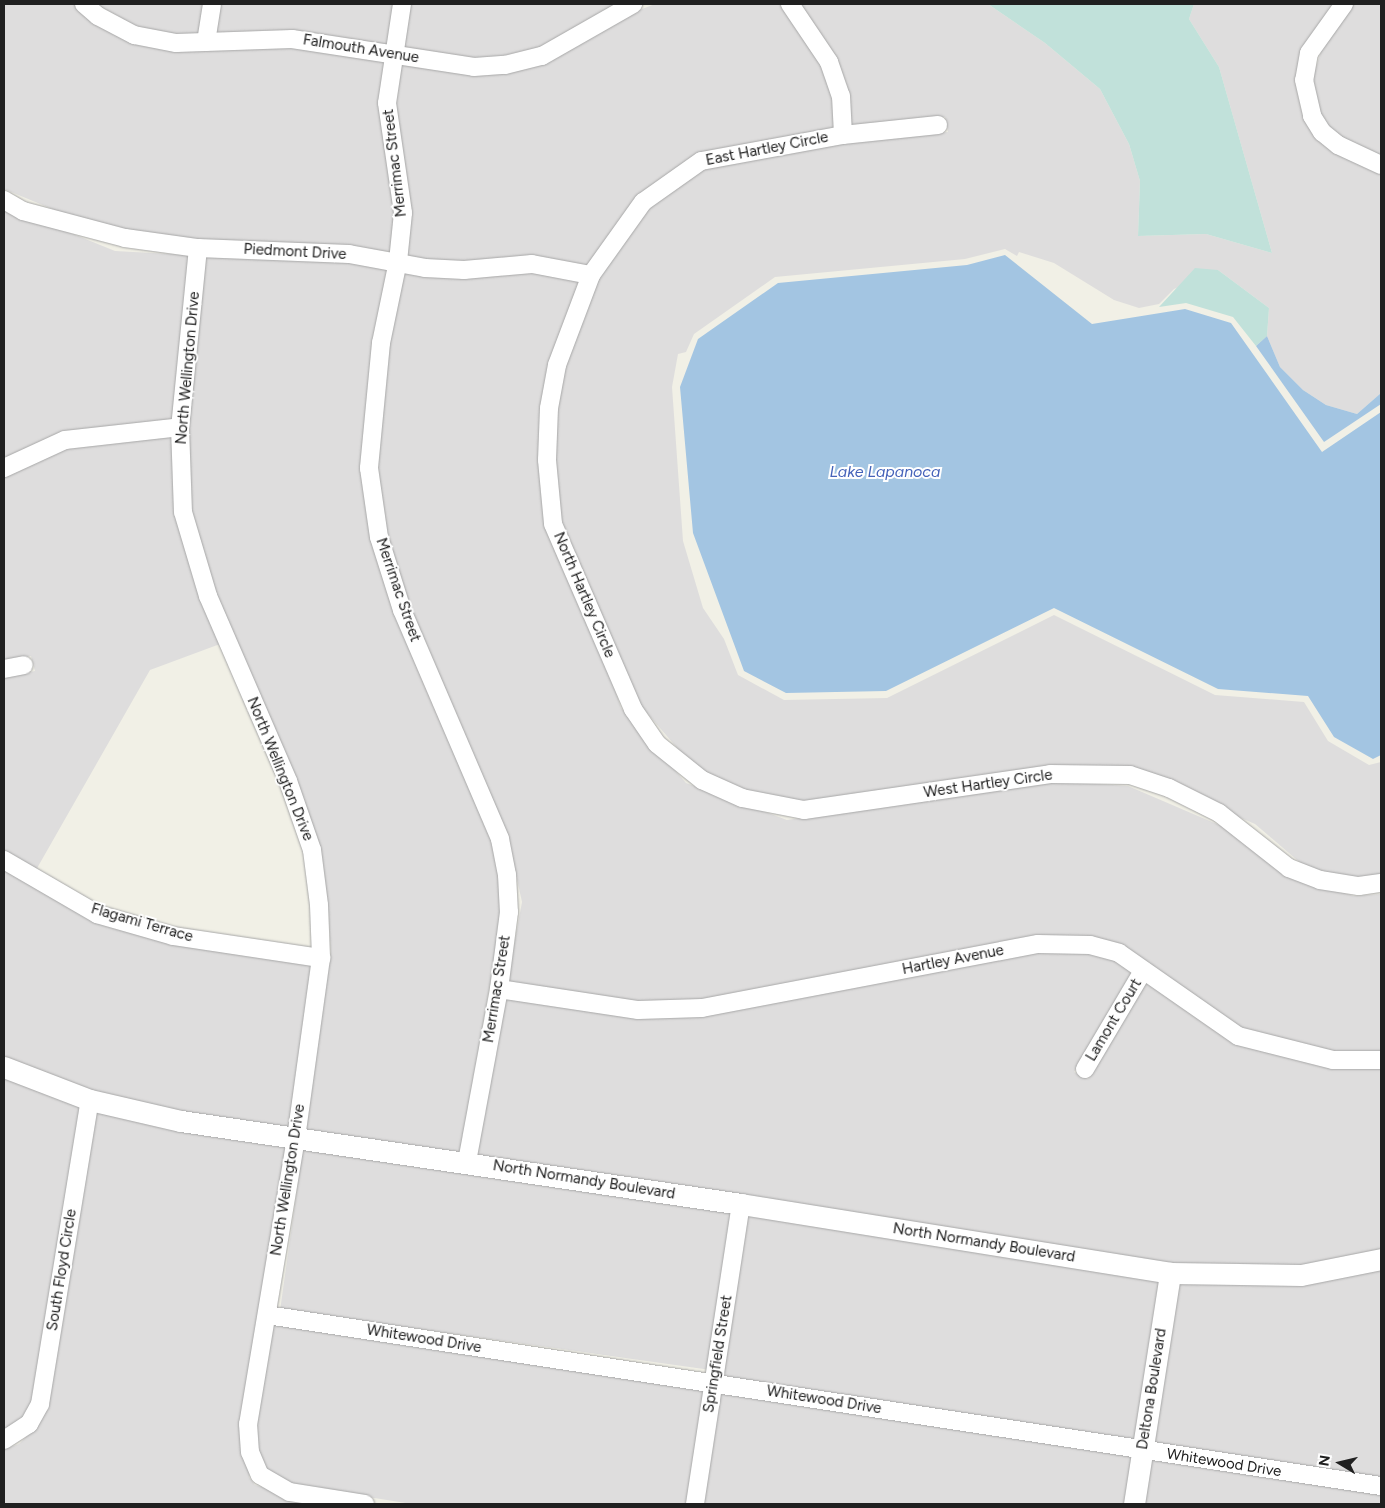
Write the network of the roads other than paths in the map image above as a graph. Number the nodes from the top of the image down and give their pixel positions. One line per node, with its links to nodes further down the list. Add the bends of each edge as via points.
1 (84, 4): 7 (street, Falmouth Avenue, via 98,16 134,34 176,43)
2 (212, 4): 7 (street)
3 (402, 4): 8 (street, Merrimac Street)
4 (633, 4): 8 (street, Falmouth Avenue, via 542,56 505,65 474,67)
5 (790, 4): 10 (street, via 829,62 841,96)
6 (1344, 4): 11 (street, via 1309,53 1304,80 1312,116 1322,132 1338,145)
7 (206, 42): 8 (street, Falmouth Avenue, via 292,39)
8 (394, 54): 14 (street, Merrimac Street, via 387,103 403,212)
9 (938, 125): 10 (street, East Hartley Circle)
10 (843, 135): 15 (street, East Hartley Circle, via 701,161 642,202)
11 (1381, 165)
12 (4, 200): 13 (street, Piedmont Drive, via 23,211 125,238)
13 (198, 248): 14 (street, Piedmont Drive, via 349,254); 16 (street, North Wellington Drive)
14 (398, 261): 15 (street, Piedmont Drive, via 425,268 464,270 532,264); 25 (street, Merrimac Street, via 380,343 369,468 379,537 402,610 500,839 509,912)
15 (591, 275): 20 (street, North Hartley Circle, via 557,364 549,408 548,478 553,524)
16 (180, 427): 17 (street, via 65,440); 23 (street, North Wellington Drive, via 183,512 208,596 288,781 312,850 320,905)
17 (4, 468)
18 (24, 665): 19 (street)
19 (4, 669)
20 (633, 709): 22 (street, West Hartley Circle, via 665,750 702,780 742,798 804,810 1050,774 1130,775 1170,788 1219,813 1289,868 1320,880 1358,886)
21 (4, 860): 23 (street, Flagami Terrace, via 97,914 173,936)
22 (1381, 883)
23 (321, 958): 30 (street, North Wellington Drive)
24 (1143, 971): 25 (street, Hartley Avenue, via 1119,953 1090,945 1038,944 702,1008 638,1010); 26 (street, Hartley Avenue, via 1238,1036 1333,1060); 28 (street, Lamont Court)
25 (499, 989): 31 (street, Merrimac Street)
26 (1381, 1060)
27 (4, 1067): 29 (street, North Normandy Boulevard)
28 (1085, 1069)
29 (90, 1100): 30 (street, North Normandy Boulevard, via 180,1121); 37 (street, South Floyd Circle, via 40,1404 29,1424)
30 (296, 1138): 31 (street, North Normandy Boulevard); 35 (street, North Wellington Drive)
31 (467, 1162): 32 (street, North Normandy Boulevard)
32 (741, 1204): 34 (street, North Normandy Boulevard); 36 (street, Springfield Street)
33 (1381, 1259): 34 (street, North Normandy Boulevard, via 1301,1275)
34 (1170, 1273): 38 (street, Deltona Boulevard)
35 (267, 1315): 36 (street, Whitewood Drive); 40 (street, North Wellington Drive, via 248,1424 250,1452 260,1475 290,1492)
36 (713, 1382): 38 (street, Whitewood Drive); 41 (street, Springfield Street)
37 (11, 1437)
38 (1143, 1450): 39 (street, Whitewood Drive); 42 (street, Deltona Boulevard)
39 (1381, 1486)
40 (365, 1504)
41 (695, 1504)
42 (1134, 1504)

